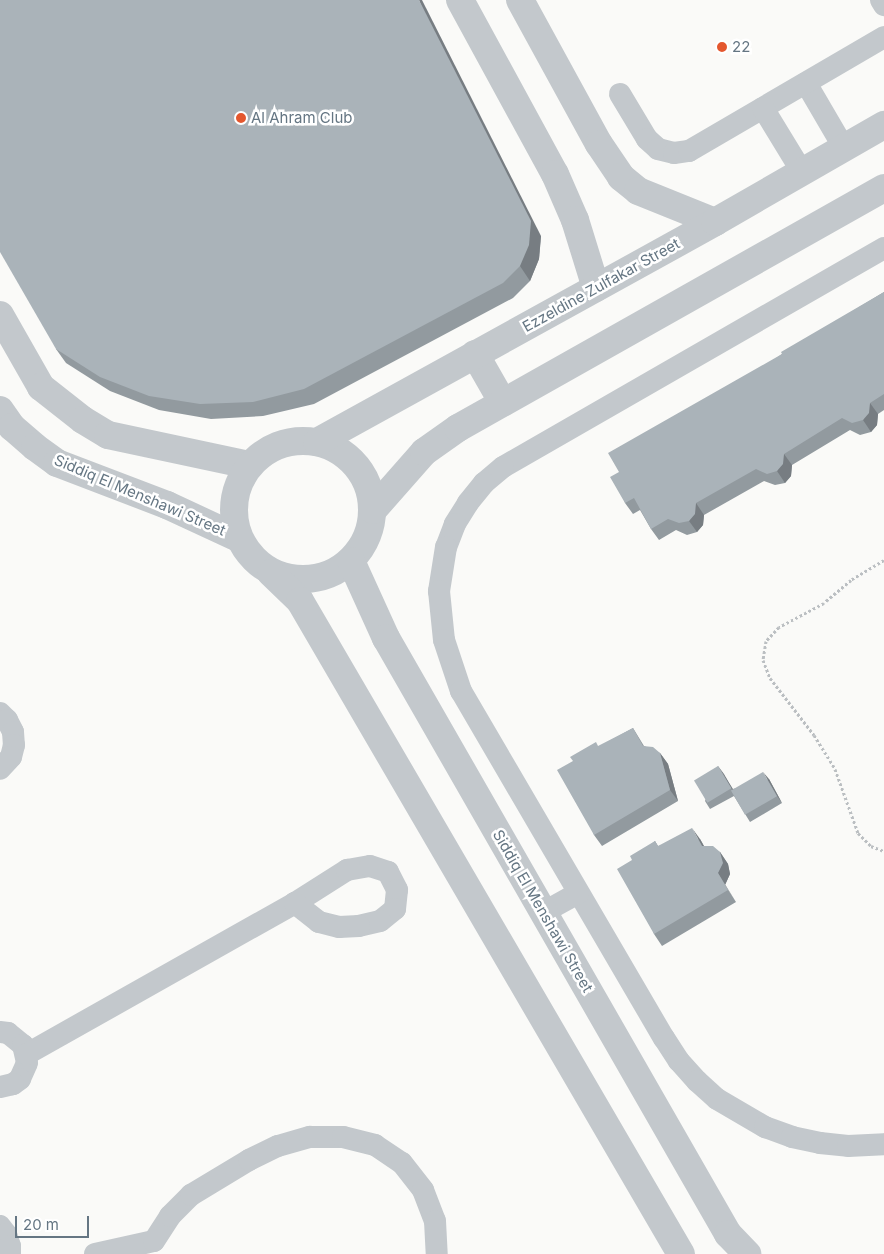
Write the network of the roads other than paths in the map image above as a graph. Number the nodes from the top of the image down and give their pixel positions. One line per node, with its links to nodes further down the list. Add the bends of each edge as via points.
1 (460, 0): 15 (street, via 555,174)
2 (520, 0): 13 (street, via 599,144 621,177 638,191)
3 (881, 0): 4 (street)
4 (884, 5)
5 (884, 37): 6 (street)
6 (806, 83): 8 (street); 10 (street)
7 (620, 94): 8 (street, via 647,139 658,149 674,153 689,151)
8 (763, 108): 11 (street)
9 (884, 125): 10 (street, Ezzeldine Zulfakar Street)
10 (844, 148): 11 (street, Ezzeldine Zulfakar Street)
11 (802, 172): 13 (street, Ezzeldine Zulfakar Street)
12 (884, 188): 18 (street)
13 (715, 222): 15 (street, Ezzeldine Zulfakar Street)
14 (884, 248): 28 (street, via 510,462 468,502 455,524 446,547 439,591 444,640 451,666 474,715)
15 (596, 288): 17 (street, Ezzeldine Zulfakar Street)
16 (0, 316): 21 (street, via 41,388 108,436)
17 (475, 354): 18 (street); 20 (street, Ezzeldine Zulfakar Street)
18 (503, 403): 22 (street, via 424,452)
19 (0, 410): 23 (street, Siddiq El Menshawi Street, via 12,427 57,463 167,505)
20 (316, 442): 21 (street, via 280,444); 22 (street, via 339,451 357,466 369,486)
21 (249, 465): 23 (street, via 237,488 232,512)
22 (373, 510): 24 (street, via 363,546)
23 (238, 538): 25 (street, via 251,559)
24 (351, 561): 25 (street, via 327,576 299,580); 30 (street, Siddiq El Menshawi Street, via 386,638)
25 (271, 573): 41 (street, via 300,601)
26 (0, 713): 27 (street, via 13,732 14,744 11,757)
27 (0, 769)
28 (578, 892): 30 (street); 34 (street, via 664,1038 691,1074 718,1099 765,1127 792,1137 848,1146)
29 (295, 903): 32 (street)
30 (544, 912): 37 (street, Siddiq El Menshawi Street)
31 (0, 1032): 32 (street, via 17,1038)
32 (27, 1054): 33 (street, via 27,1063 20,1078 13,1084)
33 (0, 1087)
34 (884, 1144)
35 (0, 1226): 38 (street, via 6,1234)
36 (157, 1248): 39 (street); 40 (street, via 170,1216 191,1195 248,1160 278,1146 310,1137 343,1137 374,1144 402,1163 423,1190 435,1221)
37 (739, 1251)
38 (10, 1254)
39 (95, 1254)
40 (437, 1254)
41 (681, 1254)

